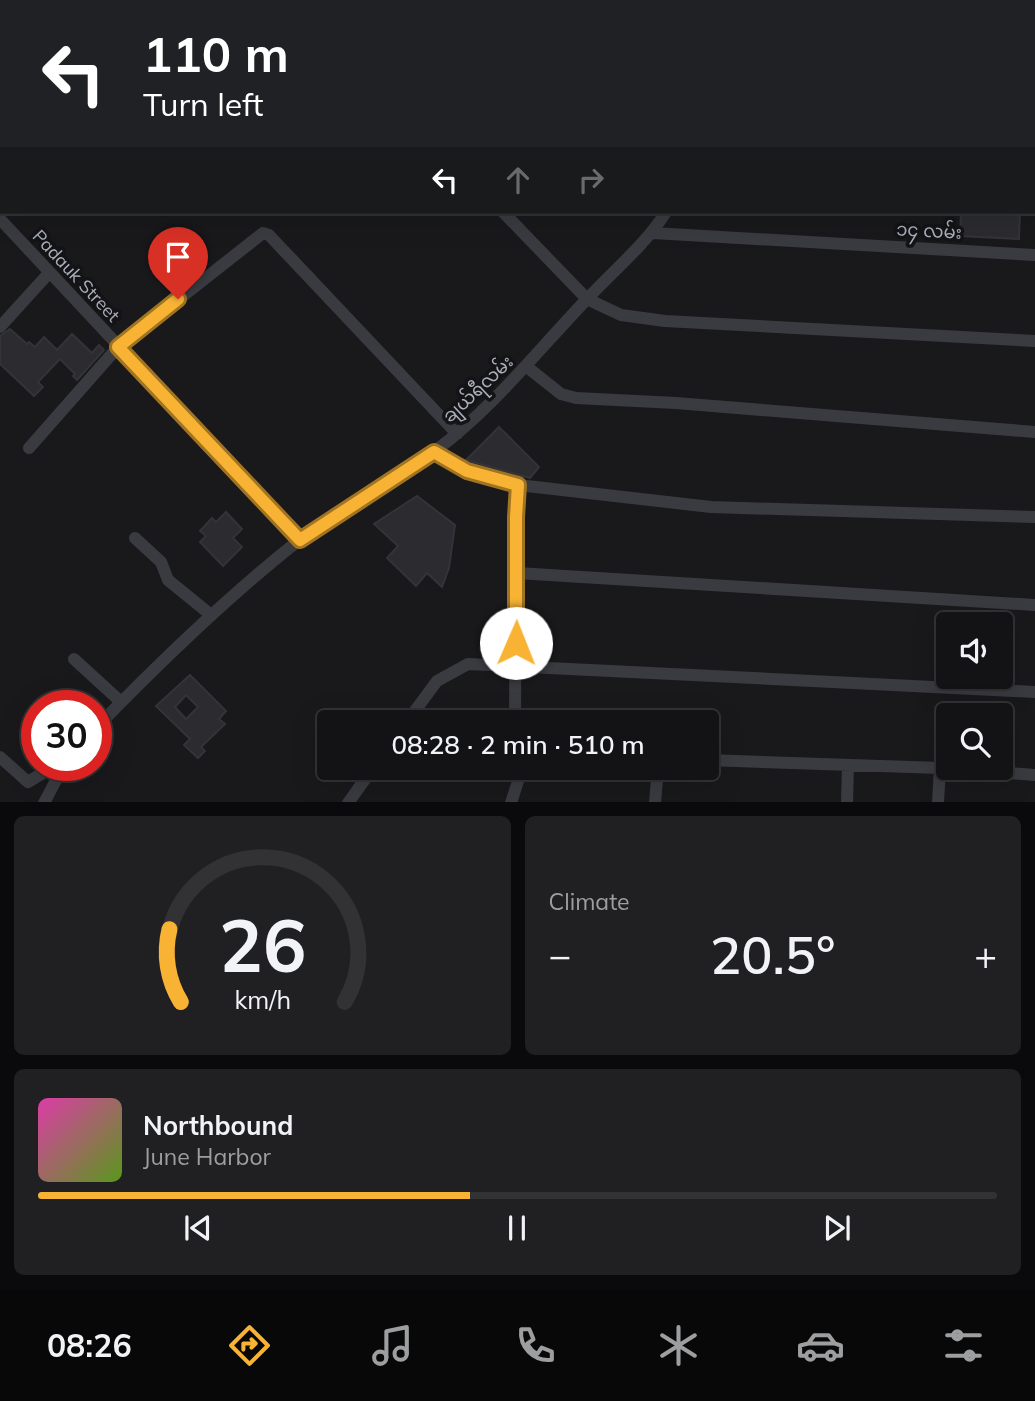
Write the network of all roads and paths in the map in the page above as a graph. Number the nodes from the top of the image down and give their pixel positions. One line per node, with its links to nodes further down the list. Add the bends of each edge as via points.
1 (505, 214): 7 (street)
2 (665, 214): 4 (street, ချယ်ရီလမ်း)
3 (0, 219): 6 (street, Padauk Street)
4 (653, 233): 5 (street, ၁၄ လမ်း); 7 (street, ချယ်ရီလမ်း)
5 (1035, 255)
6 (49, 273): 8 (street); 10 (street, Padauk Street)
7 (587, 299): 9 (street, via 621,315 665,321); 11 (street, ချယ်ရီလမ်း)
8 (0, 327)
9 (1035, 341)
10 (118, 347): 13 (street, via 265,233); 14 (street); 19 (street, Padauk Street)
11 (527, 367): 12 (street, via 561,394 576,398); 13 (street, ချယ်ရီလမ်း)
12 (1035, 432)
13 (457, 434): 15 (street, ချယ်ရီလမ်း)
14 (29, 448)
15 (434, 452): 16 (street, via 467,471); 19 (street, ချယ်ရီလမ်း)
16 (518, 485): 17 (street, via 711,507); 20 (street)
17 (1035, 517)
18 (135, 538): 22 (street, via 161,562 168,580)
19 (300, 540): 22 (street, ချယ်ရီလမ်း)
20 (517, 573): 21 (street); 24 (street)
21 (1035, 604)
22 (211, 615): 26 (street, ချယ်ရီလမ်း)
23 (74, 659): 26 (street)
24 (515, 666): 25 (street); 27 (street, via 468,664 437,681); 28 (street)
25 (1035, 692)
26 (121, 702): 29 (street, ချယ်ရီလမ်း)
27 (416, 710)
28 (515, 710)
29 (112, 711)
30 (719, 760): 32 (street)
31 (2, 762): 41 (street)
32 (848, 765): 33 (street); 46 (street)
33 (936, 768)
34 (1013, 773): 35 (street)
35 (1035, 775)
36 (364, 780): 43 (street)
37 (518, 780): 44 (street)
38 (657, 780): 45 (street)
39 (939, 780): 47 (street)
40 (56, 781): 42 (street)
41 (27, 782): 42 (street)
42 (46, 802)
43 (349, 802)
44 (511, 802)
45 (655, 802)
46 (847, 802)
47 (938, 802)

